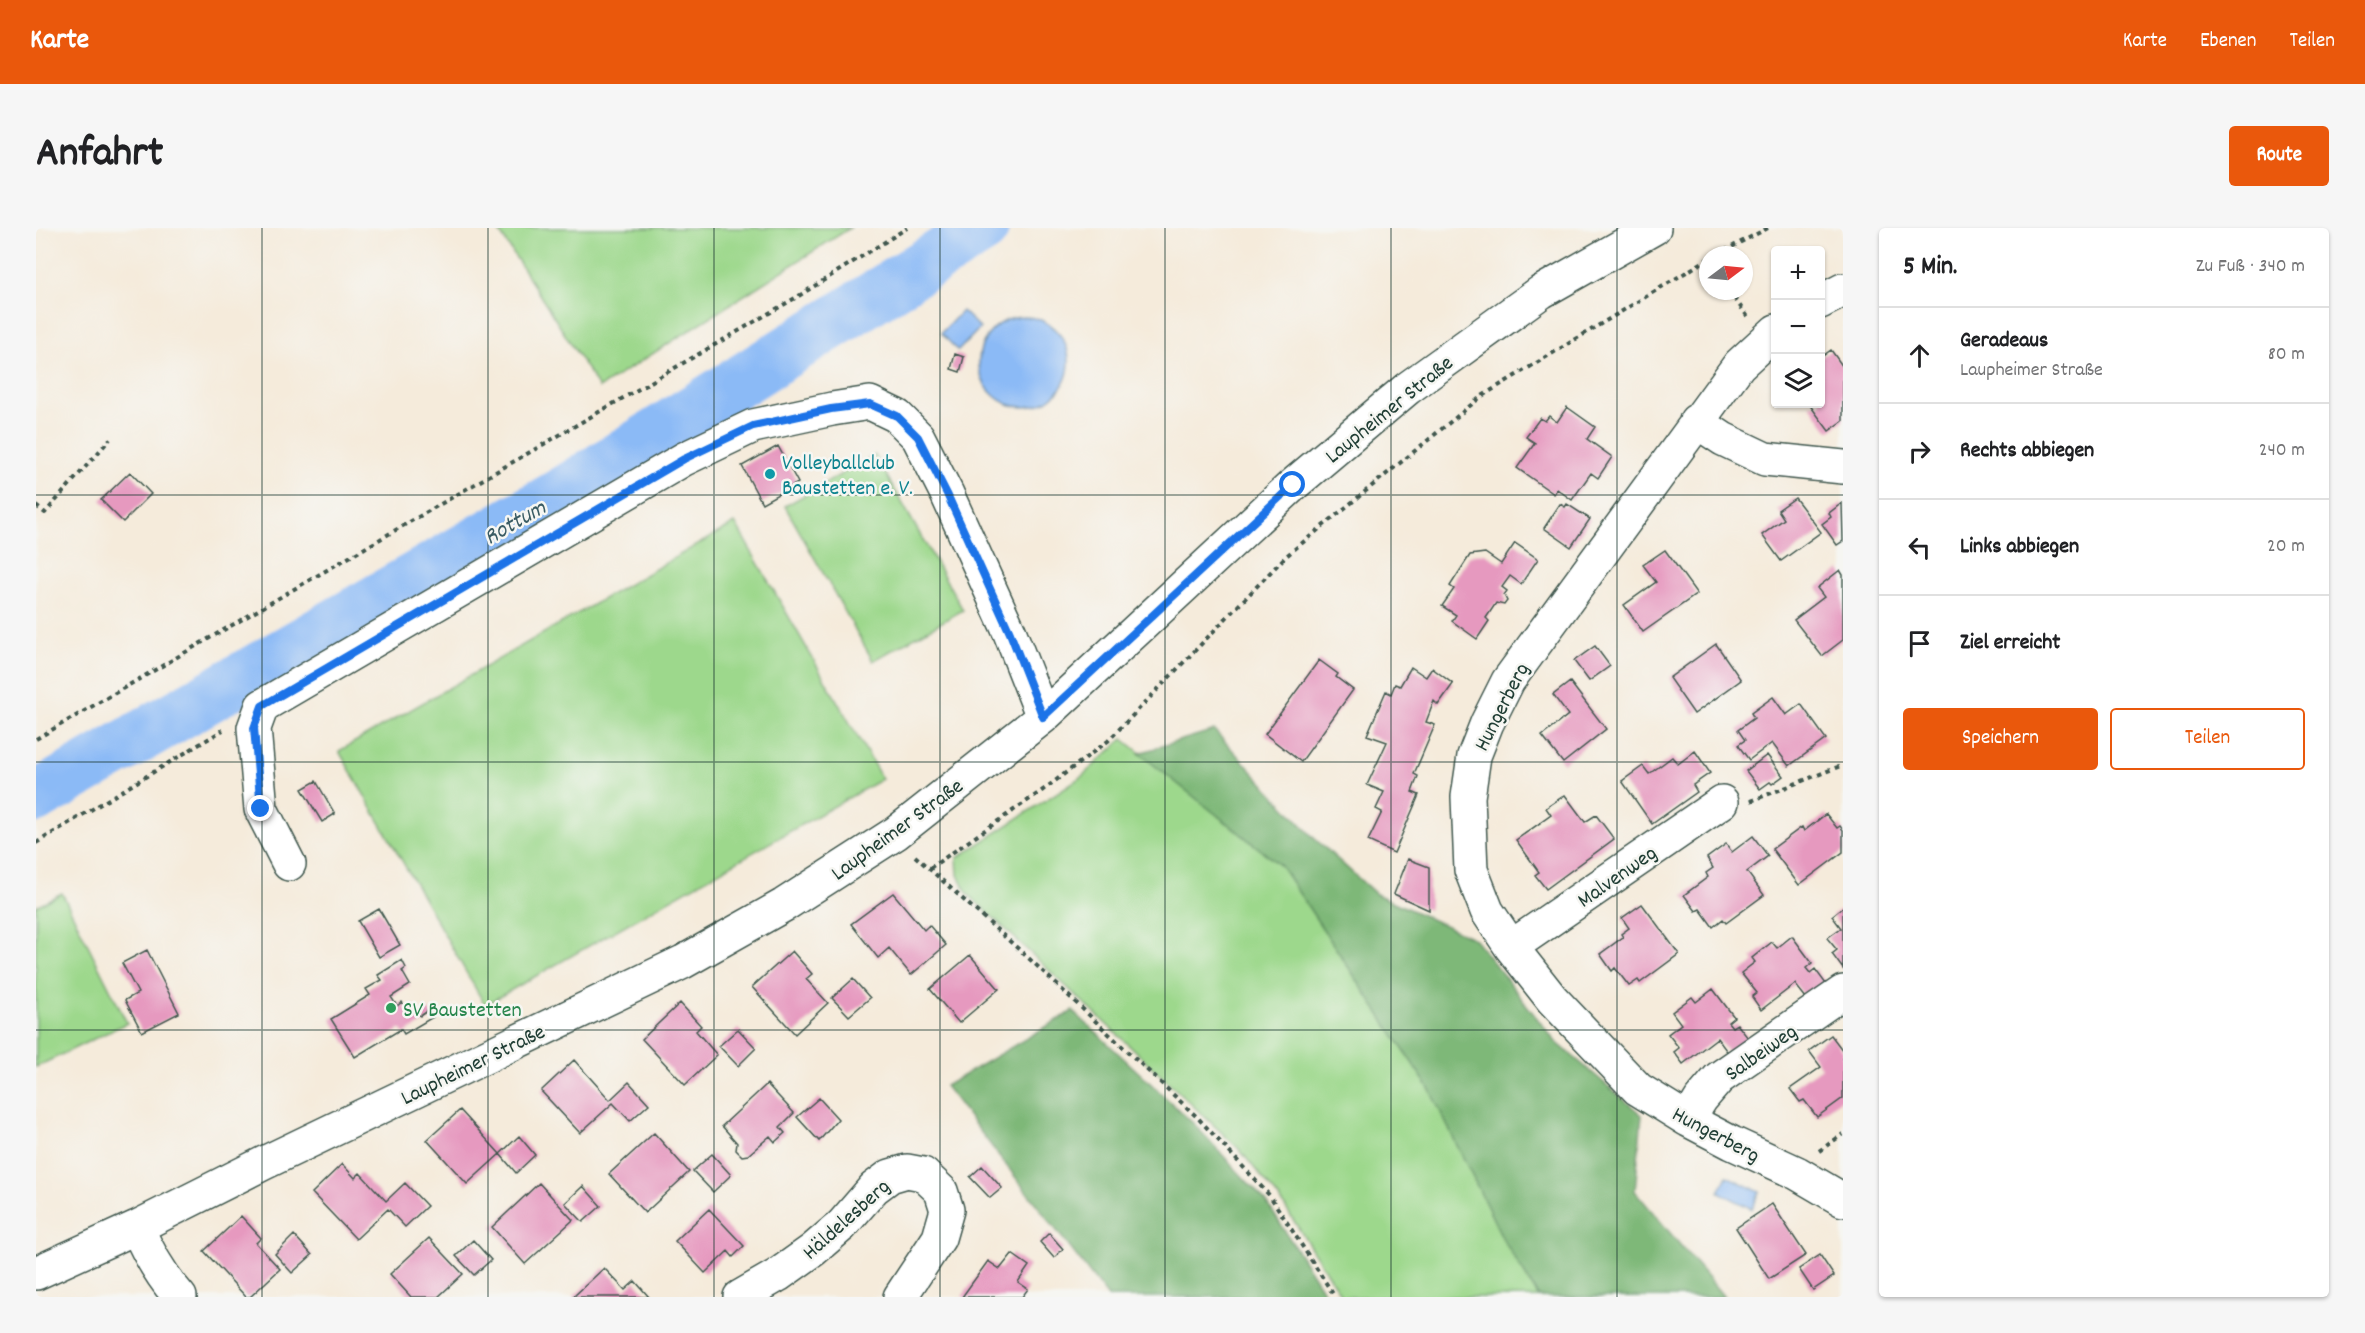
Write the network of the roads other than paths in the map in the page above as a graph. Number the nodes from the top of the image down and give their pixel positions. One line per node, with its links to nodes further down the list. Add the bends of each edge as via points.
1 (1654, 228): 7 (street, Laupheimer Straße, via 1541,292 1408,388 1293,485)
2 (1843, 290): 3 (street)
3 (1825, 300)
4 (1771, 336): 5 (street, Hungerberg, via 1739,365)
5 (1696, 421): 6 (street, via 1765,459); 10 (street, Hungerberg, via 1508,681 1474,756 1468,797 1471,870 1487,911)
6 (1843, 467)
7 (1043, 717): 9 (street, via 1010,633 918,437 897,416 870,404 831,409 753,426 684,459 262,706 254,728 261,809); 14 (street, Laupheimer Straße, via 896,833 784,905 683,962)
8 (1722, 802): 10 (street, Malvenweg)
9 (289, 864)
10 (1511, 947): 12 (street, Hungerberg, via 1552,999 1638,1089)
11 (1843, 992): 12 (street, Salbeiweg, via 1719,1078)
12 (1688, 1120): 13 (street, Hungerberg)
13 (1843, 1200)
14 (136, 1227): 15 (street, Laupheimer Straße); 16 (street, via 155,1263)
15 (36, 1273)
16 (180, 1297)
17 (740, 1297): 18 (street, Häldelesberg, via 813,1250 842,1225 874,1188 890,1176 907,1171 923,1174 941,1191 947,1210 939,1238)
18 (900, 1297)

